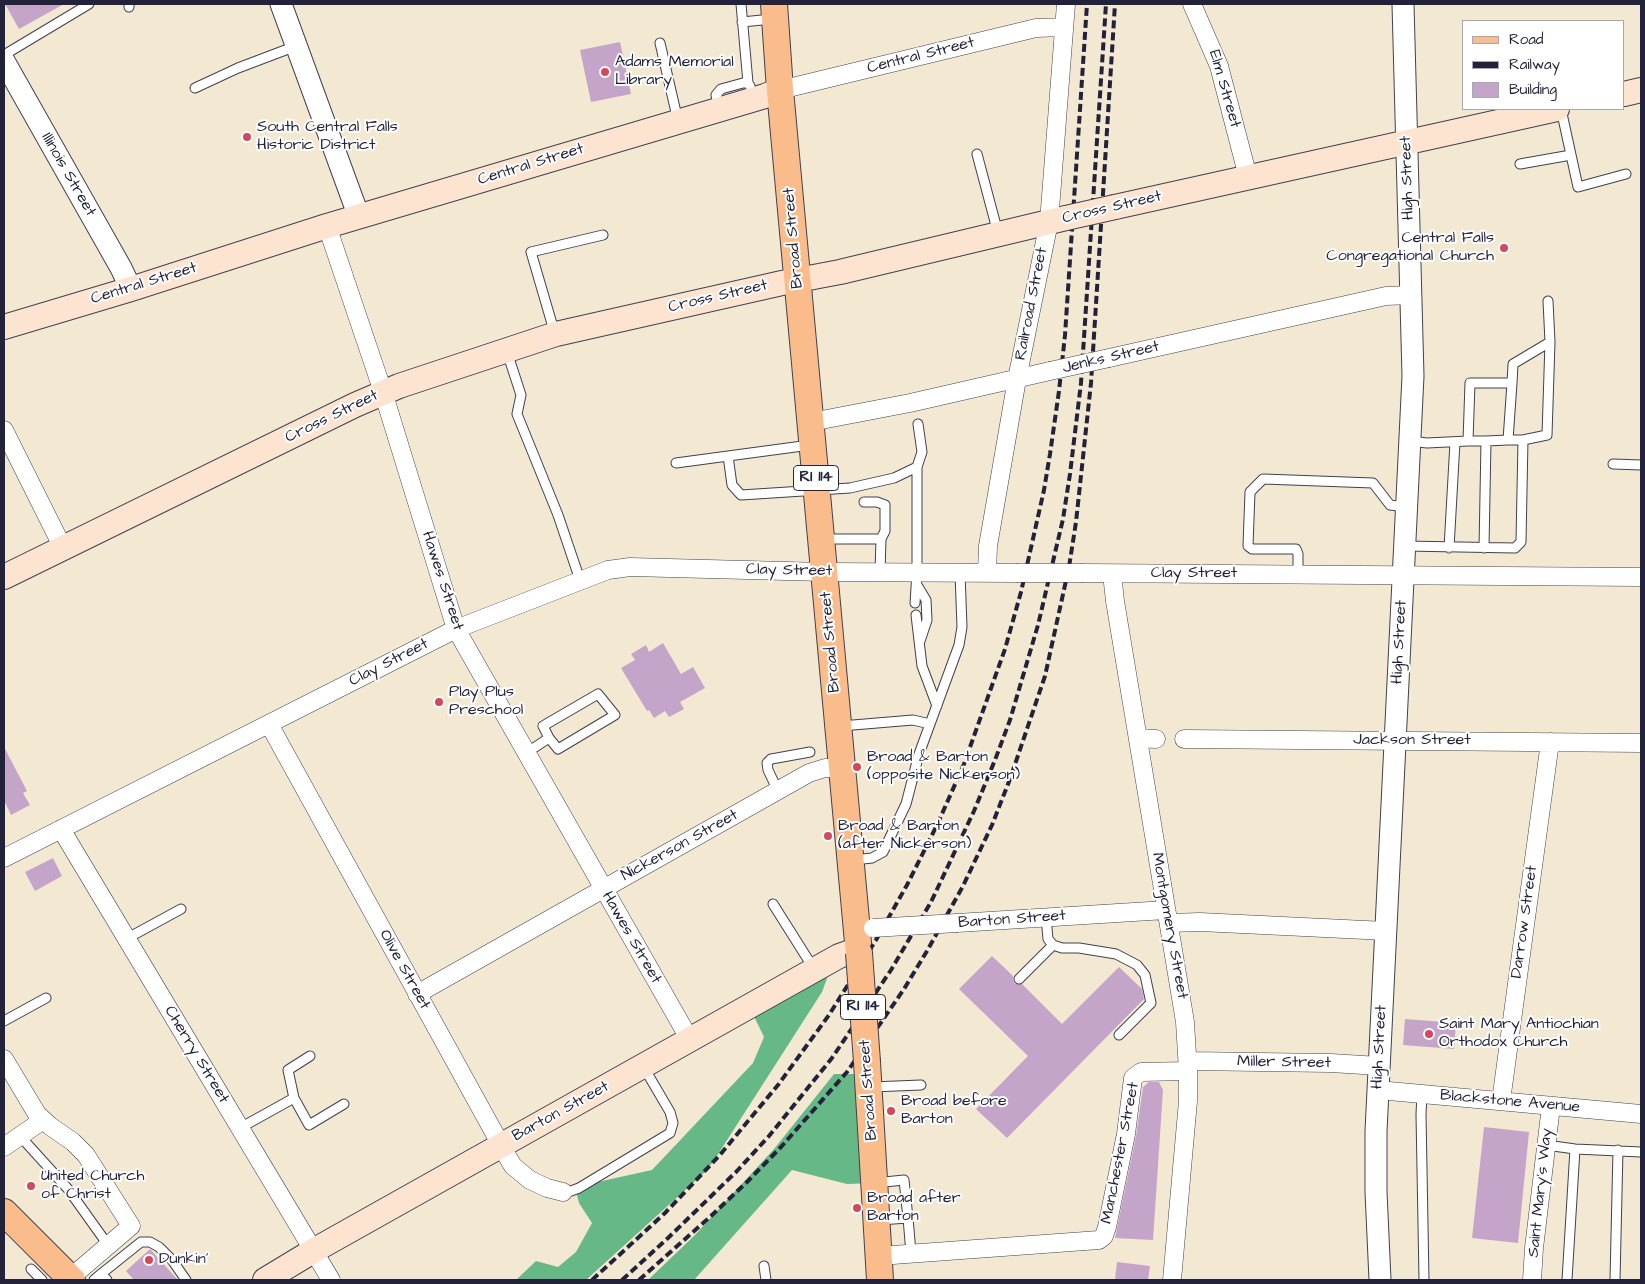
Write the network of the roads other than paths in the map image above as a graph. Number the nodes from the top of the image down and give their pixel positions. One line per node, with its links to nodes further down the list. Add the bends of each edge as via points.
1 (89, 4): 12 (lane)
2 (280, 4): 11 (street)
3 (741, 4): 8 (lane)
4 (1066, 4): 9 (street, Railroad Street)
5 (1192, 4): 27 (street, Elm Street, via 1220,66)
6 (1403, 4): 22 (street, High Street)
7 (774, 11): 8 (lane); 15 (main road, Broad Street / RI 114)
8 (742, 22): 17 (lane)
9 (1064, 27): 15 (street, Central Street, via 1036,28); 29 (street, Railroad Street)
10 (660, 43): 21 (lane)
11 (296, 46): 14 (lane); 28 (street)
12 (4, 55)
13 (4, 61): 34 (street, Illinois Street)
14 (195, 88)
15 (780, 90): 17 (main road, Central Street); 33 (main road, Broad Street / RI 114)
16 (1641, 90): 18 (main road)
17 (751, 91): 21 (main road, Central Street, via 719,109)
18 (1625, 94)
19 (1552, 110): 22 (main road, Cross Street)
20 (1561, 110): 24 (lane)
21 (678, 122): 28 (main road, Central Street)
22 (1407, 142): 27 (main road, Cross Street); 35 (street, High Street)
23 (977, 154): 31 (lane)
24 (1571, 155): 25 (lane); 26 (lane, via 1578,187)
25 (1520, 164)
26 (1626, 174)
27 (1248, 177): 29 (main road, Cross Street, bridge)
28 (359, 217): 30 (main road, Central Street)
29 (1057, 220): 31 (main road, Cross Street); 41 (street, Railroad Street)
30 (328, 226): 34 (main road, Central Street); 43 (street, Hawes Street)
31 (998, 234): 33 (main road, Cross Street)
32 (603, 235): 38 (lane, via 531,252)
33 (798, 280): 38 (main road, Cross Street); 46 (main road, Broad Street / RI 114)
34 (131, 289): 37 (main road, Central Street)
35 (1411, 294): 41 (street, Jenks Street, bridge, via 1386,296); 49 (street, High Street, via 1413,376)
36 (1548, 301): 39 (lane)
37 (4, 327)
38 (556, 334): 40 (main road, Cross Street)
39 (1550, 342): 42 (lane, via 1512,364); 48 (lane, via 1547,435)
40 (506, 350): 43 (main road, Cross Street); 77 (lane, via 521,395 517,414)
41 (1017, 379): 46 (street, Jenks Street); 70 (street, Railroad Street, via 988,546)
42 (1512, 383): 47 (lane); 50 (lane, via 1470,383)
43 (383, 392): 64 (main road, Cross Street); 80 (street, Hawes Street)
44 (918, 424): 57 (lane, via 922,452)
45 (4, 430): 64 (street)
46 (812, 433): 53 (lane); 58 (main road, Broad Street / RI 114)
47 (1508, 440): 48 (lane); 51 (lane)
48 (1524, 440): 66 (lane, via 1521,542 1515,548)
49 (1410, 441): 52 (lane); 60 (street, High Street)
50 (1468, 441): 51 (lane); 52 (lane)
51 (1486, 441): 66 (lane)
52 (1455, 442): 65 (lane)
53 (728, 456): 54 (lane); 58 (lane, via 732,485 741,494)
54 (676, 463)
55 (1613, 464): 56 (lane)
56 (1641, 465)
57 (917, 467): 58 (lane, via 894,478 850,488); 76 (lane)
58 (817, 489): 61 (main road, Broad Street / RI 114)
59 (864, 502): 62 (lane, via 885,505 885,531)
60 (1406, 507): 63 (street, High Street); 72 (lane, via 1390,505 1373,483 1263,479 1250,492 1248,546 1252,549 1296,549)
61 (822, 539): 62 (lane); 67 (main road, Broad Street / RI 114)
62 (880, 539): 68 (lane)
63 (1404, 546): 65 (lane); 73 (street, High Street)
64 (63, 548): 74 (main road, Cross Street)
65 (1449, 548): 66 (lane)
66 (1484, 548)
67 (825, 572): 68 (street, Clay Street); 77 (street, Clay Street, via 619,567); 85 (main road, Broad Street / RI 114)
68 (880, 572): 76 (street, Clay Street)
69 (960, 573): 70 (street, Clay Street); 76 (street, Clay Street); 82 (lane, via 961,636)
70 (987, 573): 71 (street, Clay Street, bridge)
71 (1112, 574): 72 (street, Clay Street); 87 (street, Montgomery Street)
72 (1298, 575): 73 (street, Clay Street)
73 (1403, 576): 75 (street, Clay Street); 90 (street, High Street)
74 (4, 577)
75 (1641, 577)
76 (917, 579): 78 (lane); 81 (lane, via 926,600 927,620)
77 (580, 580): 80 (street, Clay Street)
78 (915, 603)
79 (916, 615): 81 (lane)
80 (456, 628): 83 (street, Clay Street); 93 (street, Hawes Street)
81 (919, 644): 82 (lane, via 922,666)
82 (937, 706): 84 (lane)
83 (269, 724): 97 (street, Clay Street); 111 (street, Olive Street)
84 (930, 724): 85 (lane, via 913,720); 99 (lane, via 909,795 884,852 872,858)
85 (839, 726): 95 (main road, Broad Street / RI 114)
86 (549, 738): 86 (lane, via 558,749 615,715 598,694 543,726); 93 (lane)
87 (1138, 738): 88 (street); 103 (street, Montgomery Street)
88 (1156, 739)
89 (1184, 739): 90 (street, Jackson Street)
90 (1395, 742): 91 (street, Jackson Street); 105 (street, High Street)
91 (1550, 742): 92 (street, Jackson Street); 126 (street, Darrow Street)
92 (1641, 743)
93 (526, 752): 100 (street, Hawes Street)
94 (810, 752): 96 (lane, via 771,759 768,770)
95 (842, 768): 96 (street, Nickerson Street, via 818,770); 99 (main road, Broad Street / RI 114)
96 (778, 790): 100 (street, Nickerson Street)
97 (61, 829): 98 (street, Clay Street); 106 (street, Cherry Street)
98 (4, 858)
99 (851, 860): 107 (main road, Broad Street / RI 114)
100 (604, 889): 111 (street, Nickerson Street); 115 (street, Hawes Street)
101 (773, 904): 109 (lane)
102 (181, 909): 106 (lane)
103 (1167, 916): 104 (street, Barton Street); 105 (street, Barton Street, via 1200,922); 119 (street, Montgomery Street, via 1184,1013)
104 (1046, 917): 107 (street, Barton Street, bridge, via 956,923); 108 (lane, via 1048,939)
105 (1386, 930): 120 (street, High Street)
106 (126, 939): 131 (street, Cherry Street)
107 (862, 940): 109 (main road, Barton Street); 121 (main road, Broad Street / RI 114, bridge)
108 (1052, 945): 110 (lane); 114 (lane, via 1116,954 1137,965 1145,974 1151,1003)
109 (814, 970): 115 (main road, Barton Street)
110 (1019, 979)
111 (417, 994): 134 (street, Olive Street)
112 (46, 998): 113 (lane)
113 (4, 1021)
114 (1119, 1035)
115 (690, 1040): 118 (main road, Barton Street)
116 (310, 1056): 125 (lane, via 288,1070)
117 (4, 1059): 130 (street)
118 (643, 1066): 134 (main road, Barton Street); 140 (lane, via 672,1117 672,1128 666,1136 579,1188)
119 (1188, 1066): 120 (street, Miller Street, via 1330,1063); 146 (street, Manchester Street, via 1142,1072 1133,1078 1126,1134 1107,1227 1099,1240); 156 (street, Montgomery Street, via 1186,1128)
120 (1379, 1066): 123 (street, High Street)
121 (868, 1074): 122 (lane); 139 (main road, Broad Street / RI 114)
122 (921, 1085)
123 (1378, 1090): 124 (street, Blackstone Avenue); 157 (street, High Street, via 1375,1172)
124 (1422, 1094): 126 (street, Blackstone Avenue); 158 (lane)
125 (294, 1098): 127 (lane, via 309,1125); 131 (lane)
126 (1501, 1101): 128 (street, Blackstone Avenue)
127 (344, 1104)
128 (1550, 1106): 129 (street, Blackstone Avenue); 133 (street, Saint Mary's Way)
129 (1641, 1114)
130 (43, 1120): 132 (street); 144 (street, via 86,1155 131,1226)
131 (240, 1128): 145 (street, Cherry Street)
132 (20, 1136): 135 (street); 144 (lane, via 68,1189)
133 (1546, 1145): 136 (lane); 159 (street, Saint Mary's Way)
134 (500, 1146): 140 (street, Olive Street, via 513,1166 530,1180); 145 (main road, Barton Street)
135 (4, 1147)
136 (1575, 1149): 137 (lane); 160 (lane)
137 (1618, 1150): 138 (lane); 161 (lane)
138 (1641, 1152)
139 (874, 1183): 142 (lane, via 904,1180); 143 (main road, Broad Street / RI 114)
140 (563, 1192)
141 (4, 1214): 150 (main road)
142 (908, 1218): 143 (lane); 146 (lane)
143 (876, 1220): 148 (main road, Broad Street / RI 114)
144 (108, 1245): 150 (street)
145 (313, 1251): 153 (main road, Barton Street); 154 (street, Cherry Street)
146 (911, 1254): 148 (street, Manchester Street)
147 (764, 1266): 155 (lane)
148 (879, 1268)
149 (32, 1269): 151 (lane)
150 (85, 1279): 152 (lane, via 141,1242 150,1242 172,1260)
151 (42, 1280)
152 (186, 1280)
153 (265, 1280)
154 (331, 1280)
155 (766, 1280)
156 (1172, 1280)
157 (1380, 1280)
158 (1424, 1280)
159 (1532, 1280)
160 (1566, 1280)
161 (1615, 1280)

